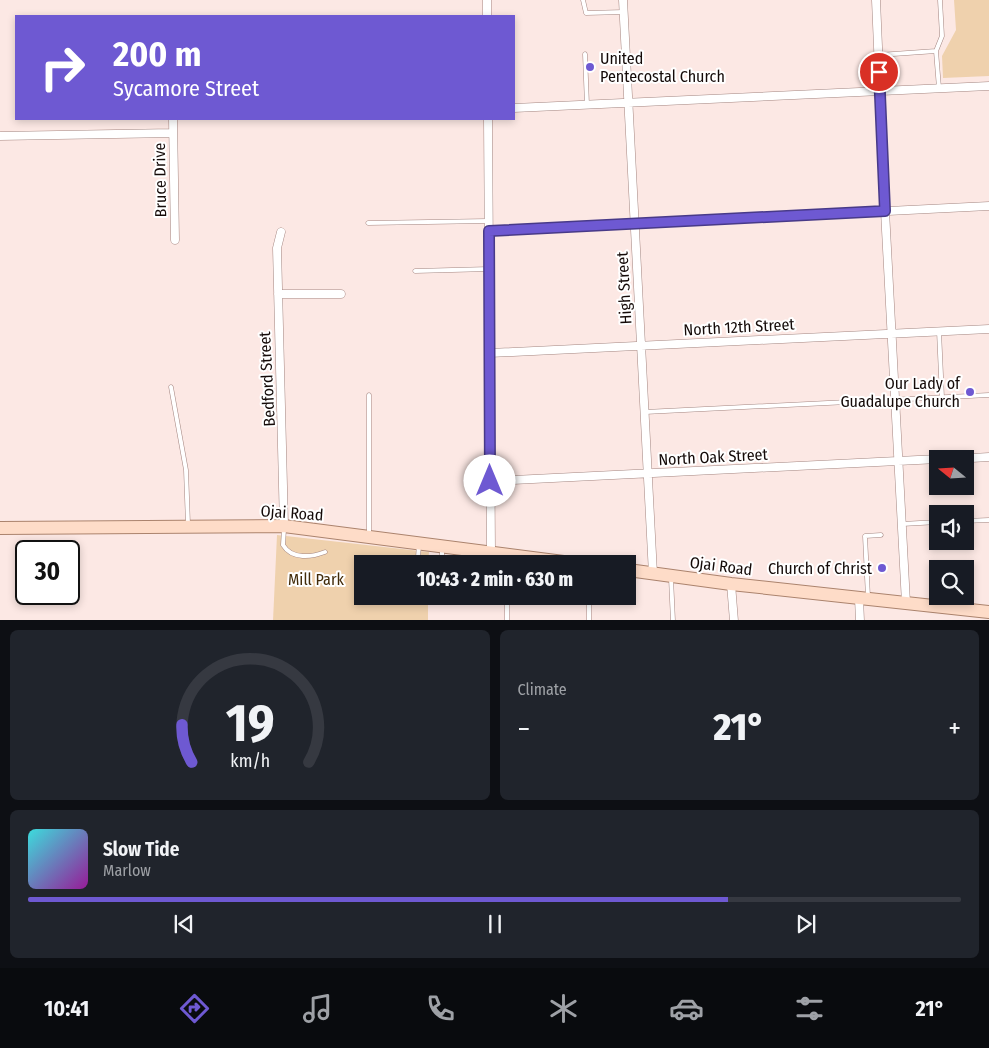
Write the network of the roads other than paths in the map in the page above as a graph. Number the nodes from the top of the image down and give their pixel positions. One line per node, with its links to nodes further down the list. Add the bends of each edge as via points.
1 (487, 0): 7 (street)
2 (583, 0): 6 (lane, via 586,13)
3 (624, 0): 6 (street, High Street)
4 (876, 0): 10 (street)
5 (940, 0): 8 (lane, via 942,36)
6 (624, 12): 14 (street, High Street)
7 (487, 15)
8 (936, 51): 10 (lane); 12 (lane)
9 (585, 54): 15 (lane)
10 (879, 54): 13 (street)
11 (989, 86): 12 (street)
12 (938, 88): 13 (street)
13 (880, 90): 14 (street); 22 (street)
14 (628, 103): 15 (street); 25 (street, High Street)
15 (587, 105): 16 (street)
16 (515, 108)
17 (173, 120): 19 (street, Bruce Drive)
18 (488, 120): 23 (street)
19 (173, 133): 20 (street); 28 (street, Bruce Drive)
20 (0, 136)
21 (989, 206): 22 (street)
22 (885, 211): 25 (street); 35 (street)
23 (488, 221): 24 (lane); 26 (street)
24 (368, 223)
25 (634, 224): 26 (street); 36 (street, High Street)
26 (489, 231): 29 (street)
27 (281, 232): 31 (street, Bedford Street, via 277,248)
28 (175, 240)
29 (489, 269): 30 (lane); 37 (street)
30 (415, 272)
31 (278, 294): 32 (street); 55 (street, Bedford Street)
32 (341, 294)
33 (989, 329): 34 (street, North 12th Street)
34 (939, 331): 35 (street, North 12th Street); 41 (lane)
35 (891, 333): 36 (street, North 12th Street); 42 (street)
36 (640, 345): 37 (street, North 12th Street); 43 (street, High Street)
37 (490, 353): 49 (street)
38 (171, 387): 54 (lane, via 186,470)
39 (369, 395): 58 (lane)
40 (989, 395): 41 (lane)
41 (942, 398): 42 (lane)
42 (894, 400): 43 (lane); 47 (street)
43 (643, 412): 48 (street, High Street)
44 (989, 457): 45 (street)
45 (974, 458)
46 (929, 460): 47 (street, North Oak Street)
47 (899, 461): 48 (street, North Oak Street); 53 (street)
48 (649, 473): 49 (street, North Oak Street); 67 (street, High Street)
49 (490, 481): 62 (street)
50 (989, 520): 51 (lane)
51 (974, 521)
52 (929, 522): 53 (lane)
53 (902, 524): 71 (street)
54 (188, 526): 55 (main road, Ojai Road); 56 (main road, Ojai Road)
55 (284, 526): 58 (main road, Ojai Road); 61 (lane, via 283,546 291,554 307,556)
56 (0, 528)
57 (881, 535): 70 (lane, via 865,536)
58 (369, 536): 59 (main road, Ojai Road)
59 (420, 543): 60 (main road, Ojai Road); 63 (lane)
60 (442, 546): 62 (main road, Ojai Road); 64 (lane)
61 (325, 552)
62 (491, 552): 65 (main road, Ojai Road)
63 (418, 555)
64 (442, 555)
65 (498, 555)
66 (636, 571): 67 (main road, Ojai Road)
67 (653, 574): 68 (main road, Ojai Road)
68 (670, 576): 69 (main road, Ojai Road); 77 (lane)
69 (731, 584): 70 (main road, Ojai Road); 78 (street)
70 (864, 599): 71 (main road, Ojai Road); 79 (street)
71 (906, 604): 74 (main road, Ojai Road)
72 (507, 605): 75 (lane)
73 (589, 605): 76 (lane)
74 (989, 612)
75 (507, 620)
76 (589, 620)
77 (673, 620)
78 (734, 620)
79 (860, 620)

